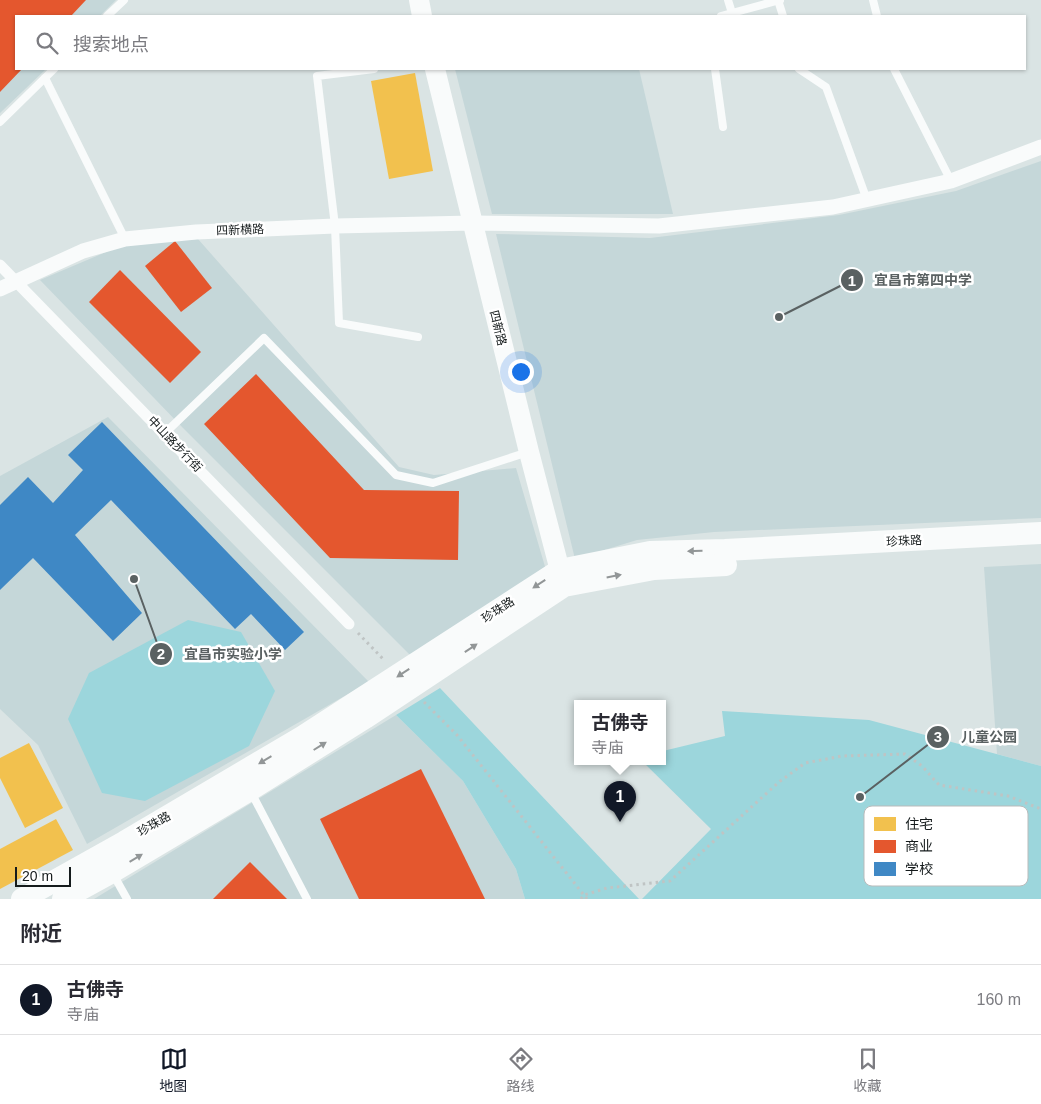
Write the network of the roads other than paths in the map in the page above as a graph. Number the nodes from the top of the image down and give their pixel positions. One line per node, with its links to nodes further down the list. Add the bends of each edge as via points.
1 (124, 0): 7 (lane)
2 (418, 0): 8 (street)
3 (728, 0): 6 (lane)
4 (779, 0): 6 (lane); 10 (lane)
5 (873, 0): 11 (lane)
6 (732, 13): 9 (lane)
7 (108, 15)
8 (422, 15)
9 (725, 15)
10 (783, 15)
11 (878, 15)
12 (53, 70): 18 (lane)
13 (366, 70): 25 (lane, via 317,76)
14 (435, 70): 24 (street, 四新路)
15 (715, 70): 20 (lane)
16 (800, 70): 23 (lane, via 826,87)
17 (895, 70): 22 (lane)
18 (45, 78): 19 (lane); 26 (lane)
19 (0, 122)
20 (723, 127)
21 (1041, 147): 22 (street, 四新横路)
22 (951, 181): 23 (street, 四新横路)
23 (867, 200): 24 (street, 四新横路, via 833,207 659,226)
24 (473, 223): 25 (street, 四新横路); 32 (street, 四新路)
25 (335, 226): 26 (street, 四新横路); 30 (lane, via 338,323)
26 (125, 238): 28 (street, 四新横路, via 84,251)
27 (0, 265): 28 (street, 中山路步行街)
28 (16, 282): 29 (street, 四新横路); 31 (street, 中山路步行街)
29 (0, 289)
30 (418, 337)
31 (164, 434): 32 (lane, via 264,338 396,475 434,483); 36 (street, 中山路步行街)
32 (529, 452): 35 (street, 四新路)
33 (1041, 533): 35 (main road, 珍珠路, one-way to 35, via 650,552)
34 (1041, 548): 35 (main road, 珍珠路, one-way to 34, via 654,568)
35 (562, 578): 37 (main road, 珍珠路, one-way to 35, via 365,718); 39 (main road, 珍珠路, one-way to 39, via 302,737)
36 (349, 624)
37 (250, 790): 38 (main road, 珍珠路, one-way to 37); 42 (lane)
38 (112, 872): 40 (main road, 珍珠路); 41 (lane)
39 (22, 899)
40 (63, 899)
41 (127, 899)
42 (307, 899)

